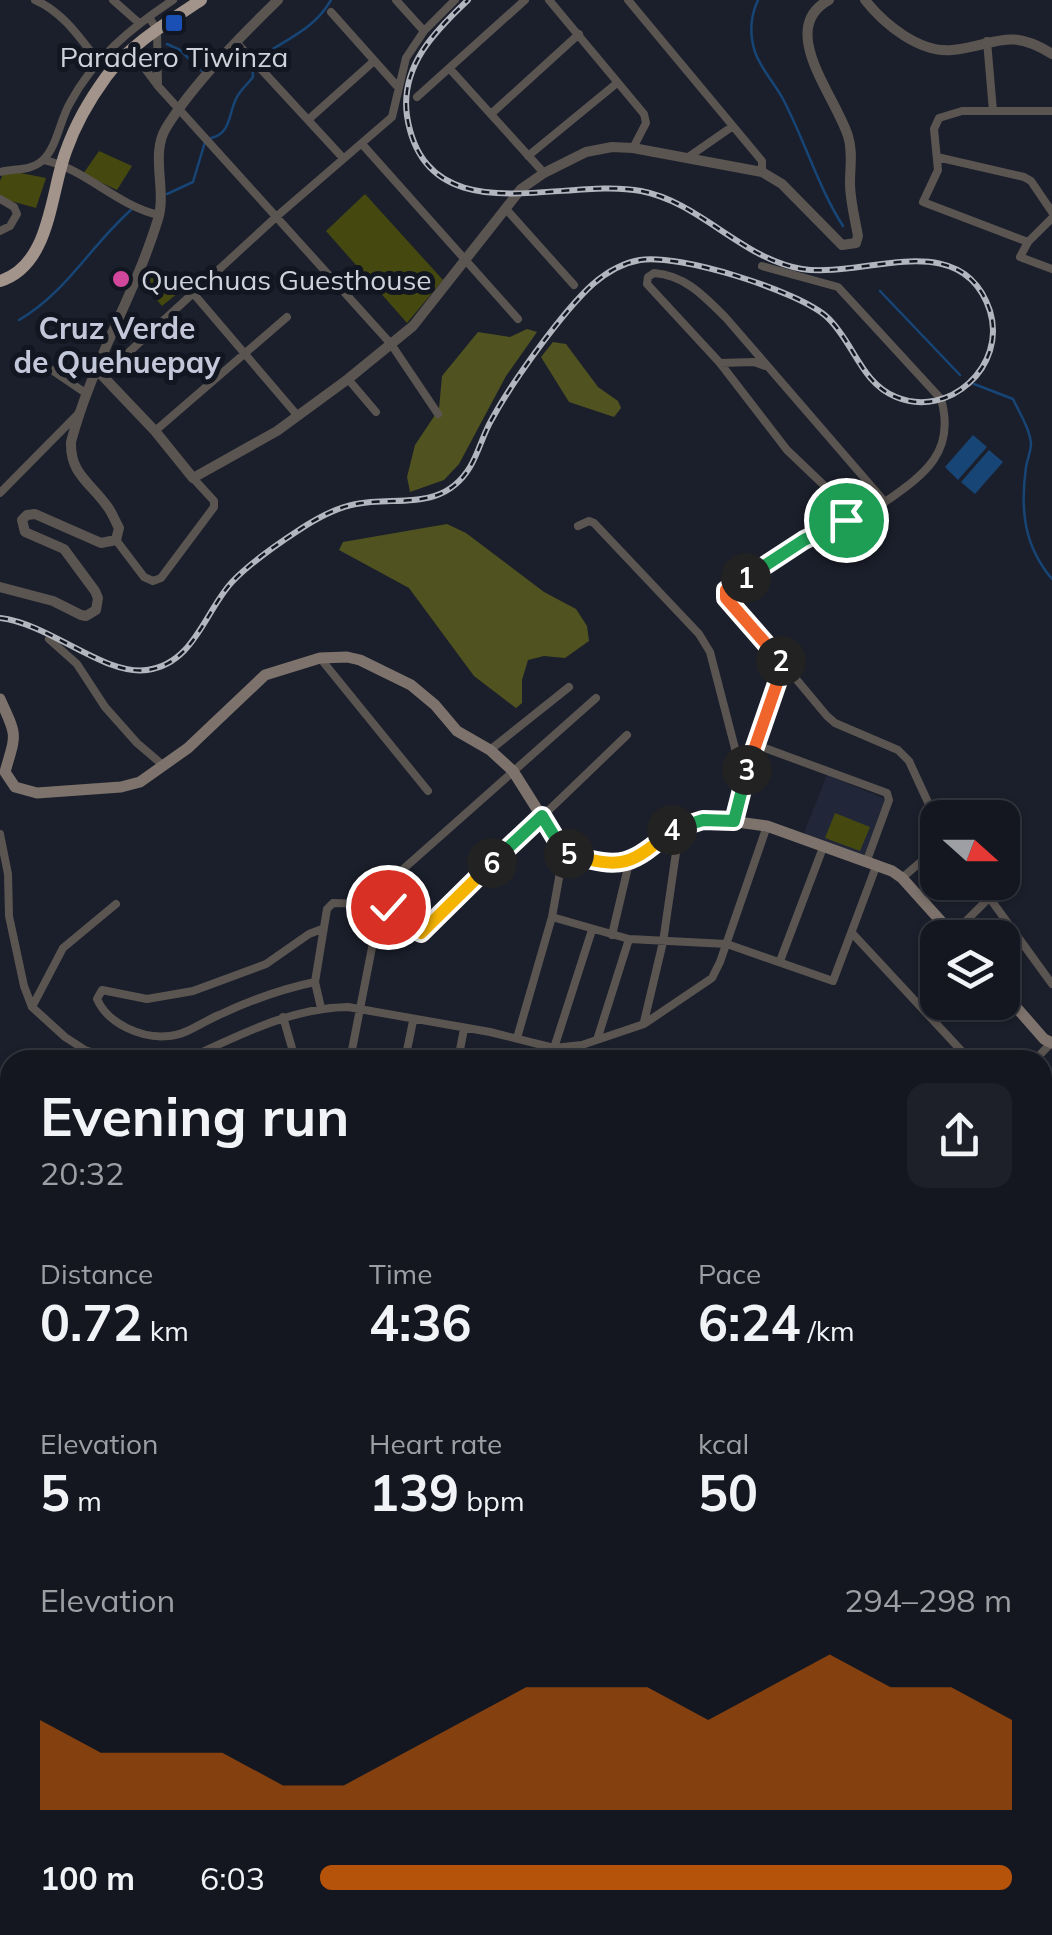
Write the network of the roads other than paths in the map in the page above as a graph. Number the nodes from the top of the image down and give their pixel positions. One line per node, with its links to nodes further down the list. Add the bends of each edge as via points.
1 (35, 0): 24 (street, via 69,24)
2 (113, 0): 15 (street)
3 (173, 0): 14 (street)
4 (200, 0): 16 (highway)
5 (278, 0): 20 (street)
6 (396, 0): 17 (street)
7 (455, 0): 17 (street)
8 (525, 0): 25 (street)
9 (549, 0): 18 (street)
10 (628, 0): 35 (street)
11 (829, 0): 45 (street, via 811,12 805,31 848,138 856,244 842,244)
12 (865, 0): 19 (street, via 890,26 924,46 956,50)
13 (331, 12): 23 (street)
14 (149, 16): 15 (street); 16 (street)
15 (139, 23): 24 (street)
16 (157, 30): 21 (highway); 27 (street)
17 (424, 31): 28 (street)
18 (579, 34): 26 (street); 33 (street)
19 (988, 40): 22 (street, via 1023,42); 31 (street)
20 (236, 42): 30 (street); 34 (street)
21 (132, 51): 27 (street); 43 (highway, via 96,92)
22 (1052, 54)
23 (374, 60): 28 (street); 34 (street)
24 (98, 61): 41 (street)
25 (450, 69): 29 (street); 33 (street)
26 (617, 84): 37 (street, via 645,118); 38 (street)
27 (158, 86): 30 (street)
28 (397, 86): 36 (street, via 392,117)
29 (417, 97)
30 (180, 110): 49 (street, via 162,137); 51 (street)
31 (993, 111): 32 (street); 39 (street, via 939,118)
32 (1052, 111)
33 (491, 114): 38 (street)
34 (309, 119): 40 (street)
35 (733, 126): 42 (street); 45 (street, via 762,161)
36 (362, 144): 40 (street); 54 (street)
37 (633, 148): 42 (street); 46 (street, via 594,150)
38 (528, 156): 46 (street)
39 (937, 156): 50 (street, via 1024,177); 53 (street, via 938,170 922,202)
40 (342, 158): 51 (street)
41 (44, 160): 43 (street); 44 (street)
42 (684, 160): 45 (street)
43 (62, 164): 49 (street, via 142,212); 57 (highway, via 38,248 16,274)
44 (0, 172)
45 (762, 172)
46 (544, 173): 48 (street)
47 (0, 199): 52 (street, via 17,214)
48 (505, 208): 54 (street); 58 (street)
49 (160, 215): 67 (street)
50 (1052, 215): 53 (street)
51 (276, 216): 59 (street); 62 (street)
52 (0, 231)
53 (1028, 242): 56 (street, via 1020,258)
54 (466, 261): 61 (street); 62 (street)
55 (762, 266): 77 (street, via 846,294 941,399 942,449)
56 (1052, 270)
57 (0, 281)
58 (574, 285)
59 (193, 293): 63 (street); 67 (street)
60 (287, 316): 63 (street)
61 (518, 319)
62 (391, 344): 68 (street); 72 (street)
63 (246, 354): 73 (street); 74 (street)
64 (40, 362): 69 (street)
65 (720, 363): 66 (street); 66 (street, via 646,284 654,272 672,274 698,291); 78 (street, via 788,450 830,491)
66 (769, 367): 77 (street)
67 (100, 373): 69 (street); 74 (street)
68 (348, 379): 71 (street); 73 (street)
69 (88, 394): 70 (street)
70 (82, 410): 76 (street); 80 (street, via 70,442 72,463 107,506 119,528)
71 (376, 412)
72 (438, 414)
73 (297, 416): 75 (street)
74 (156, 431): 75 (street)
75 (193, 478): 80 (street, via 214,507 160,578 144,577)
76 (0, 493)
77 (884, 502): 78 (street)
78 (846, 520): 84 (street, via 726,590)
79 (578, 526): 94 (street, via 594,523 699,634 710,652)
80 (116, 540): 81 (street, via 101,543 35,514 22,520 25,532 69,555 98,598 92,614)
81 (0, 587)
82 (48, 638): 91 (street)
83 (320, 658): 90 (main road, via 360,660 411,686 458,731); 91 (main road, via 265,675); 95 (street)
84 (783, 666): 89 (street); 96 (street, via 835,723 898,750)
85 (570, 687): 90 (street)
86 (596, 698): 92 (street)
87 (0, 699): 93 (main road, via 15,740)
88 (627, 736): 97 (street)
89 (754, 744): 94 (street); 104 (street, via 887,794)
90 (490, 750): 92 (main road)
91 (164, 766): 93 (main road, via 122,787 37,793)
92 (512, 771): 97 (main road); 97 (street, via 378,896 421,933)
93 (3, 777)
94 (744, 783): 98 (street)
95 (428, 791)
96 (927, 800)
97 (542, 816): 103 (main road)
98 (734, 821): 99 (main road); 100 (main road)
99 (680, 825): 106 (main road); 119 (street)
100 (767, 826): 102 (main road); 120 (street)
101 (0, 834): 125 (street, via 12,930)
102 (824, 845): 104 (main road); 121 (street)
103 (564, 850): 106 (main road); 111 (street)
104 (872, 862): 107 (main road); 116 (street)
105 (920, 862): 107 (street)
106 (629, 863): 117 (street)
107 (902, 878): 112 (main road)
108 (987, 900): 113 (street)
109 (992, 900): 123 (street)
110 (116, 904): 125 (street, via 63,948)
111 (552, 918): 115 (street); 134 (street)
112 (940, 920)
113 (969, 920)
114 (322, 929): 122 (street); 122 (street, via 266,964 193,991 147,999 102,990 97,999 122,1026 172,1036 249,1001); 127 (street, via 333,903 368,908 377,922)
115 (592, 930): 117 (street); 137 (street)
116 (852, 932): 121 (street, via 833,981); 124 (street)
117 (612, 935): 118 (street)
118 (628, 939): 119 (street); 135 (street)
119 (663, 942): 120 (street); 132 (street)
120 (727, 944): 121 (street); 132 (street, via 712,978)
121 (780, 961)
122 (315, 982): 126 (street)
123 (1052, 984)
124 (920, 1005)
125 (32, 1006): 138 (street)
126 (321, 1008): 127 (street); 129 (street)
127 (361, 1009): 131 (street); 141 (street)
128 (1020, 1012): 136 (main road)
129 (282, 1017): 139 (street); 140 (street)
130 (934, 1020): 144 (street)
131 (413, 1021): 133 (street); 142 (street)
132 (644, 1024): 135 (street)
133 (464, 1029): 134 (street); 143 (street)
134 (517, 1038): 137 (street)
135 (597, 1040): 137 (street)
136 (1052, 1043)
137 (554, 1048)
138 (85, 1050)
139 (208, 1050)
140 (292, 1050)
141 (352, 1050)
142 (408, 1050)
143 (460, 1050)
144 (960, 1050)

